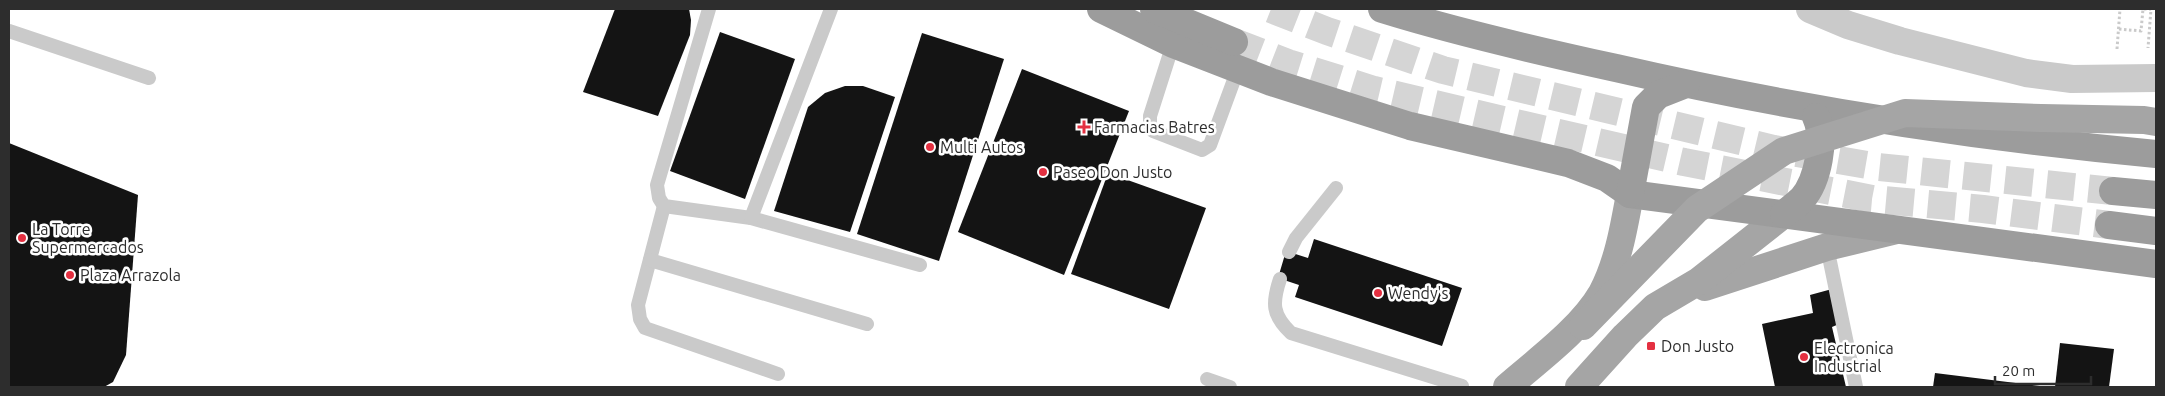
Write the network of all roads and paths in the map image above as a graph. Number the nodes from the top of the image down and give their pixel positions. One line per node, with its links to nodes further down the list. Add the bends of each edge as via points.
1 (709, 9): 25 (lane, via 657,185)
2 (831, 9): 27 (lane)
3 (1102, 9): 11 (highway)
4 (1154, 9): 14 (highway)
5 (1382, 9): 17 (highway, via 1496,40)
6 (1810, 9): 16 (street, via 1900,41 2026,73 2072,79)
7 (2120, 9): 9 (path)
8 (2143, 9): 9 (path, via 2139,31); 13 (path, via 2151,9)
9 (2119, 29): 12 (path)
10 (9, 31): 15 (lane)
11 (1173, 44): 14 (highway); 14 (lane, via 1150,124 1153,131 1202,150 1210,145)
12 (2117, 48)
13 (2147, 51)
14 (1236, 56): 23 (highway, via 1270,82 1410,126 1568,163 1606,178)
15 (149, 78)
16 (2156, 78)
17 (1686, 84): 18 (highway); 23 (highway, via 1658,95 1646,107)
18 (1812, 109): 20 (highway, via 1898,123); 26 (highway, via 1820,132 1816,174 1802,199)
19 (2156, 122): 44 (main road, bridge, via 1905,113 1784,151 1697,209 1583,326)
20 (2156, 154)
21 (1336, 188): 32 (lane, via 1296,238)
22 (2114, 191): 24 (highway)
23 (1630, 194): 26 (highway); 43 (main road, via 1614,262 1601,293 1586,314)
24 (2156, 195)
25 (664, 206): 27 (lane); 33 (lane)
26 (1784, 214): 29 (highway); 37 (main road, via 1699,281)
27 (751, 218): 35 (lane)
28 (2109, 225): 30 (highway)
29 (1897, 230): 31 (main road); 34 (highway)
30 (2156, 231)
31 (1827, 247): 37 (main road); 46 (lane)
32 (1289, 252)
33 (650, 260): 38 (lane); 39 (lane, via 638,305 645,328)
34 (2156, 264)
35 (920, 265)
36 (1280, 279): 41 (lane, via 1274,298 1275,310 1291,333)
37 (1655, 307): 45 (main road)
38 (868, 324)
39 (778, 374)
40 (1207, 379): 42 (lane)
41 (1462, 386)
42 (1230, 387)
43 (1507, 387)
44 (1513, 387)
45 (1579, 387)
46 (1856, 387)

